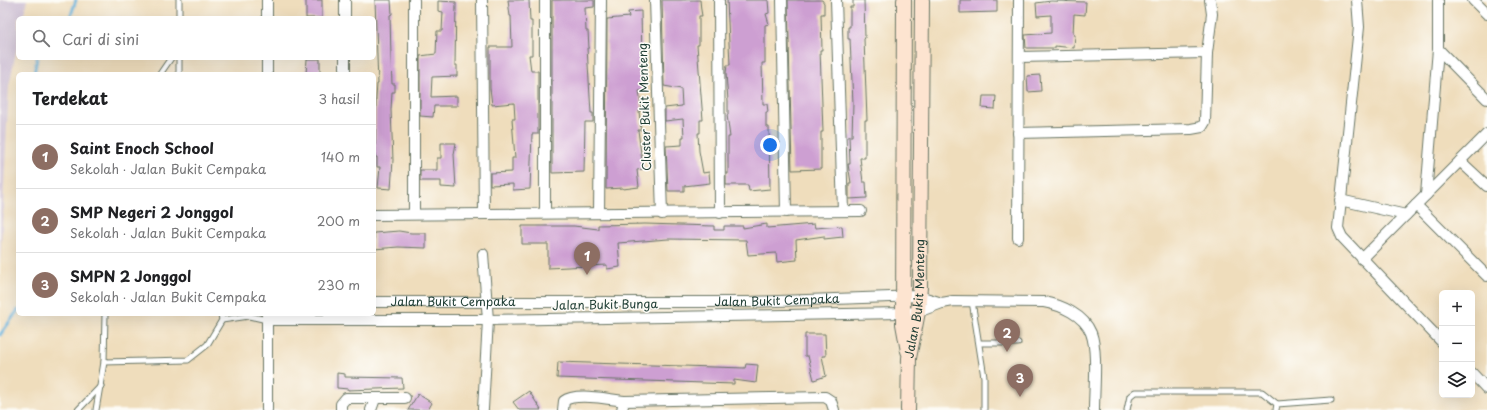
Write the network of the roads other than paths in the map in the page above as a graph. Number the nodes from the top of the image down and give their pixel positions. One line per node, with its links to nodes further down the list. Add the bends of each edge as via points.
1 (179, 0): 20 (lane)
2 (267, 0): 21 (street)
3 (345, 0): 22 (street)
4 (414, 0): 45 (street)
5 (482, 0): 46 (street)
6 (545, 0): 47 (street)
7 (601, 0): 48 (street)
8 (655, 0): 50 (street, Cluster Bukit Menteng)
9 (719, 0): 49 (street)
10 (782, 0): 44 (street)
11 (836, 0): 42 (street)
12 (904, 0): 58 (street, Jalan Bukit Menteng)
13 (922, 0): 57 (street, Jalan Bukit Menteng)
14 (1019, 0): 25 (street)
15 (1210, 0): 24 (street, via 1212,14)
16 (1357, 0): 40 (street, via 1359,27)
17 (1438, 0): 23 (street)
18 (1473, 0): 19 (street)
19 (1487, 14)
20 (179, 16)
21 (267, 16)
22 (345, 16)
23 (1438, 49): 34 (street); 39 (street)
24 (1207, 53): 25 (street); 35 (street, via 1205,117 1202,127 1191,130)
25 (1019, 57): 35 (street)
26 (170, 60): 30 (lane)
27 (179, 60): 31 (lane)
28 (267, 60): 32 (street)
29 (345, 60): 33 (street)
30 (161, 72)
31 (179, 72)
32 (267, 72)
33 (345, 72)
34 (1487, 98)
35 (1018, 133): 53 (street)
36 (1487, 134): 37 (street)
37 (1460, 161): 38 (street); 39 (street)
38 (1487, 186)
39 (1426, 195): 41 (street)
40 (1340, 200): 52 (street); 55 (street, via 1338,228 1342,238)
41 (1416, 205): 52 (street); 56 (street)
42 (843, 211): 43 (street); 44 (street)
43 (861, 211)
44 (786, 212): 49 (street)
45 (414, 213): 46 (street); 51 (street)
46 (484, 213): 47 (street)
47 (545, 213): 48 (street)
48 (599, 213): 50 (street)
49 (720, 213): 50 (street)
50 (662, 214)
51 (376, 215)
52 (1406, 215): 55 (street)
53 (1018, 238)
54 (483, 254): 61 (street)
55 (1362, 259): 75 (street)
56 (1487, 276)
57 (919, 296): 58 (street, Jalan Bukit Cempaka); 64 (street, Jalan Bukit Cempaka); 65 (street, Jalan Bukit Menteng)
58 (903, 297): 63 (street, Jalan Bukit Cempaka); 66 (street, Jalan Bukit Menteng)
59 (972, 301): 64 (street, Jalan Bukit Cempaka); 77 (lane); 98 (street, Jalan Bukit Cempaka, via 1050,303 1067,310 1081,320 1091,332 1094,348)
60 (376, 302): 61 (street, Jalan Bukit Cempaka)
61 (487, 302): 62 (street, Jalan Bukit Cempaka); 74 (street)
62 (636, 302): 63 (street, Jalan Bukit Cempaka); 72 (street)
63 (750, 302): 70 (street)
64 (942, 303): 65 (street, Jalan Bukit Bunga)
65 (918, 312): 66 (street, Jalan Bukit Bunga); 78 (street, Jalan Bukit Menteng)
66 (903, 313): 70 (street, Jalan Bukit Bunga); 78 (street, Jalan Bukit Menteng)
67 (104, 316): 79 (lane)
68 (221, 316): 73 (lane)
69 (244, 316): 73 (lane)
70 (751, 316): 72 (street, Jalan Bukit Bunga)
71 (267, 317): 74 (street, Jalan Bukit Bunga); 90 (street)
72 (637, 317): 74 (street, Jalan Bukit Bunga)
73 (222, 320): 79 (lane, via 207,344 188,360)
74 (488, 320): 93 (street)
75 (1439, 339)
76 (1018, 343): 77 (lane)
77 (980, 344): 97 (lane)
78 (909, 358): 96 (street)
79 (104, 362): 81 (lane)
80 (1475, 376): 82 (street)
81 (102, 385): 88 (lane); 89 (lane)
82 (1487, 389)
83 (405, 398): 84 (street)
84 (375, 399): 91 (street, via 346,398); 92 (street)
85 (1331, 400): 86 (lane)
86 (1277, 404): 99 (lane, via 1262,392 1135,392 1127,402); 100 (lane)
87 (623, 406): 94 (street, via 599,398 572,397 564,401); 95 (street, via 825,397 831,401)
88 (78, 410)
89 (96, 410)
90 (267, 410)
91 (341, 410)
92 (371, 410)
93 (483, 410)
94 (563, 410)
95 (834, 410)
96 (908, 410)
97 (984, 410)
98 (1094, 410)
99 (1127, 410)
100 (1276, 410)

